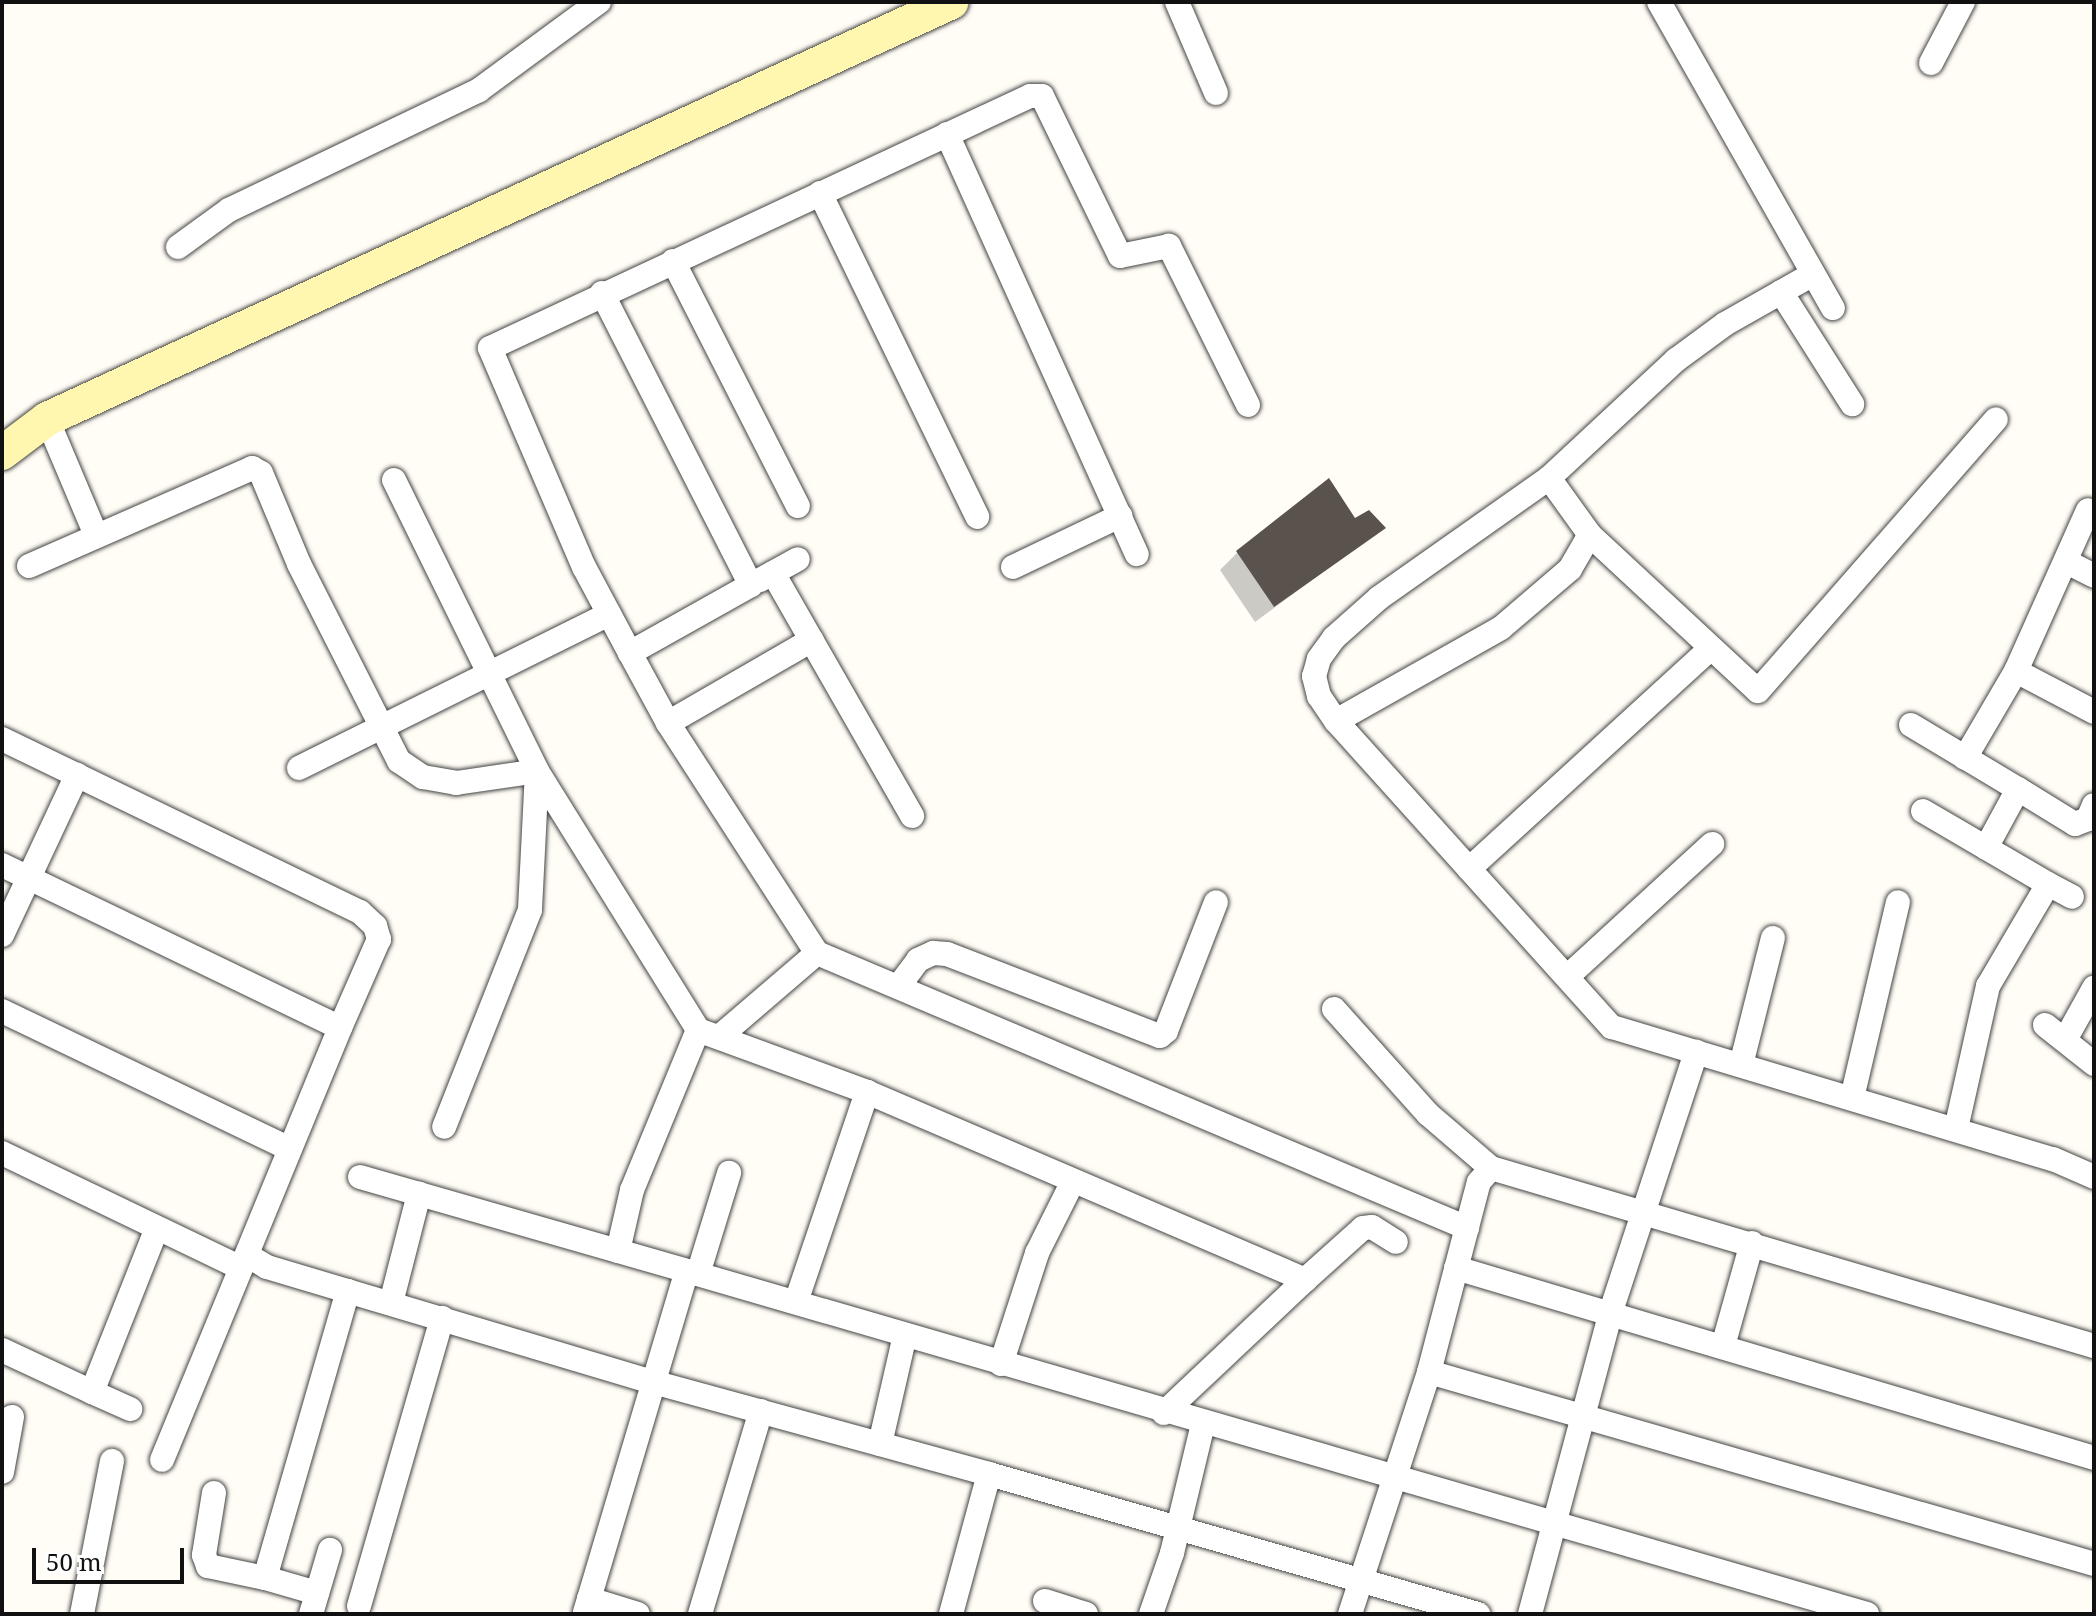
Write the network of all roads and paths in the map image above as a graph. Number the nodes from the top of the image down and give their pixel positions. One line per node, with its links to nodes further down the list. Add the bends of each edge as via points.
1 (599, 2): 10 (street, via 479,90 229,210)
2 (952, 2): 18 (street)
3 (1177, 2): 7 (street)
4 (1659, 2): 12 (street)
5 (1963, 2): 6 (street)
6 (1931, 63)
7 (1216, 93)
8 (947, 134): 9 (street); 17 (street, via 1030,96 1042,96 1120,256 1169,246); 25 (street)
9 (820, 193): 11 (street); 26 (street)
10 (178, 247)
11 (673, 261): 14 (street); 23 (street)
12 (1813, 274): 13 (street); 15 (street)
13 (1781, 292): 16 (street); 21 (street, via 1676,360)
14 (602, 293): 36 (street); 37 (street, via 490,348)
15 (1833, 308)
16 (1852, 404)
17 (1248, 405)
18 (47, 419): 20 (street); 27 (street)
19 (1996, 419): 39 (street, via 1758,691)
20 (2, 453)
21 (1549, 478): 28 (street); 44 (street, via 1379,598 1334,638 1314,676 1319,696)
22 (394, 480): 42 (street)
23 (798, 506)
24 (2088, 510): 31 (street)
25 (1120, 516): 29 (street); 33 (street)
26 (977, 517)
27 (96, 535): 32 (street); 47 (street, via 240,470 261,473 299,564)
28 (1590, 535): 39 (street); 44 (street, via 1570,569 1501,628)
29 (1137, 554)
30 (798, 559): 34 (street)
31 (2067, 562): 35 (street); 41 (street)
32 (29, 566)
33 (1013, 567)
34 (773, 573): 36 (street); 38 (street)
35 (2094, 576)
36 (751, 585): 40 (street)
37 (609, 614): 40 (street); 42 (street)
38 (812, 640): 45 (street); 56 (street)
39 (1710, 649): 60 (street)
40 (630, 653): 45 (street)
41 (2016, 671): 43 (street); 49 (street)
42 (487, 672): 47 (street); 51 (street)
43 (2094, 712)
44 (1336, 721): 60 (street)
45 (668, 723): 68 (street)
46 (1911, 725): 49 (street)
47 (379, 726): 50 (street); 51 (street, via 399,761 423,777 456,783)
48 (2, 739): 52 (street)
49 (1965, 758): 53 (street)
50 (299, 768)
51 (537, 771): 76 (street); 83 (street, via 530,910)
52 (77, 775): 61 (street); 75 (street, via 360,912 375,926 379,939)
53 (2018, 789): 54 (street, via 2075,824 2088,819); 58 (street)
54 (2094, 805)
55 (1923, 811): 58 (street)
56 (912, 816)
57 (1712, 844): 69 (street)
58 (1986, 848): 62 (street)
59 (2, 865): 61 (street)
60 (1469, 869): 69 (street)
61 (31, 879): 66 (street); 75 (street)
62 (2048, 884): 63 (street); 84 (street, via 1988,986)
63 (2072, 897)
64 (1216, 902): 70 (street, via 1160,1036 947,954 918,960)
65 (1898, 902): 82 (street)
66 (2, 935)
67 (1773, 938): 80 (street)
68 (817, 953): 70 (street); 76 (street)
69 (1567, 977): 78 (street, via 1612,1027)
70 (898, 987): 95 (street)
71 (2094, 988): 77 (street)
72 (1334, 1009): 87 (street, via 1428,1114)
73 (2, 1011): 85 (street)
74 (2045, 1025): 77 (street)
75 (340, 1028): 85 (street)
76 (708, 1034): 81 (street); 98 (street, via 632,1190)
77 (2065, 1040): 79 (street)
78 (1696, 1052): 80 (street); 93 (street)
79 (2094, 1064)
80 (1741, 1065): 82 (street)
81 (867, 1092): 91 (street); 104 (street)
82 (1852, 1098): 84 (street)
83 (444, 1127)
84 (1956, 1129): 90 (street)
85 (290, 1149): 99 (street)
86 (2, 1153): 94 (street)
87 (1491, 1168): 93 (street); 95 (street, via 1479,1182)
88 (729, 1173): 101 (street)
89 (360, 1177): 92 (street)
90 (2094, 1177)
91 (1072, 1183): 102 (street); 112 (street, via 1037,1253)
92 (419, 1194): 98 (street); 105 (street)
93 (1644, 1211): 97 (street); 106 (street)
94 (157, 1228): 99 (street); 115 (street)
95 (1467, 1228): 100 (street)
96 (1396, 1242): 102 (street, via 1372,1227 1363,1228)
97 (1752, 1243): 109 (street); 110 (street)
98 (618, 1251): 101 (street)
99 (244, 1261): 103 (street); 124 (street)
100 (1456, 1268): 106 (street); 113 (street)
101 (692, 1272): 104 (street); 114 (street)
102 (1305, 1280): 118 (street)
103 (348, 1291): 105 (street); 134 (street)
104 (796, 1302): 108 (street)
105 (391, 1303): 107 (street)
106 (1611, 1311): 109 (street); 119 (street)
107 (442, 1318): 114 (street); 138 (street)
108 (905, 1335): 112 (street); 122 (street)
109 (1723, 1346): 123 (street)
110 (2094, 1346)
111 (2, 1350): 115 (street)
112 (1001, 1364): 118 (street)
113 (1429, 1372): 119 (street); 128 (street)
114 (653, 1382): 117 (street); 139 (street)
115 (92, 1392): 116 (street)
116 (130, 1409)
117 (761, 1411): 122 (street); 143 (street)
118 (1164, 1413): 121 (street)
119 (1581, 1415): 130 (street); 133 (street)
120 (12, 1417): 126 (street)
121 (1203, 1424): 128 (street); 131 (street)
122 (880, 1444): 127 (street)
123 (2094, 1458)
124 (162, 1460)
125 (112, 1461): 141 (street)
126 (2, 1472)
127 (989, 1474): 131 (street); 144 (street)
128 (1392, 1479): 130 (street); 135 (street)
129 (214, 1493): 134 (street, via 204,1555 208,1566)
130 (1554, 1525): 140 (street); 149 (street)
131 (1178, 1530): 135 (street); 146 (street)
132 (330, 1550): 137 (street)
133 (2094, 1564)
134 (265, 1578): 137 (street)
135 (1359, 1580): 147 (street); 148 (street)
136 (1045, 1601): 145 (street)
137 (314, 1604)
138 (359, 1606)
139 (587, 1606): 142 (street)
140 (1815, 1607): 150 (street)
141 (82, 1614)
142 (638, 1614)
143 (700, 1614)
144 (951, 1614)
145 (1086, 1614)
146 (1151, 1614)
147 (1350, 1614)
148 (1478, 1614)
149 (1530, 1614)
150 (1867, 1614)

